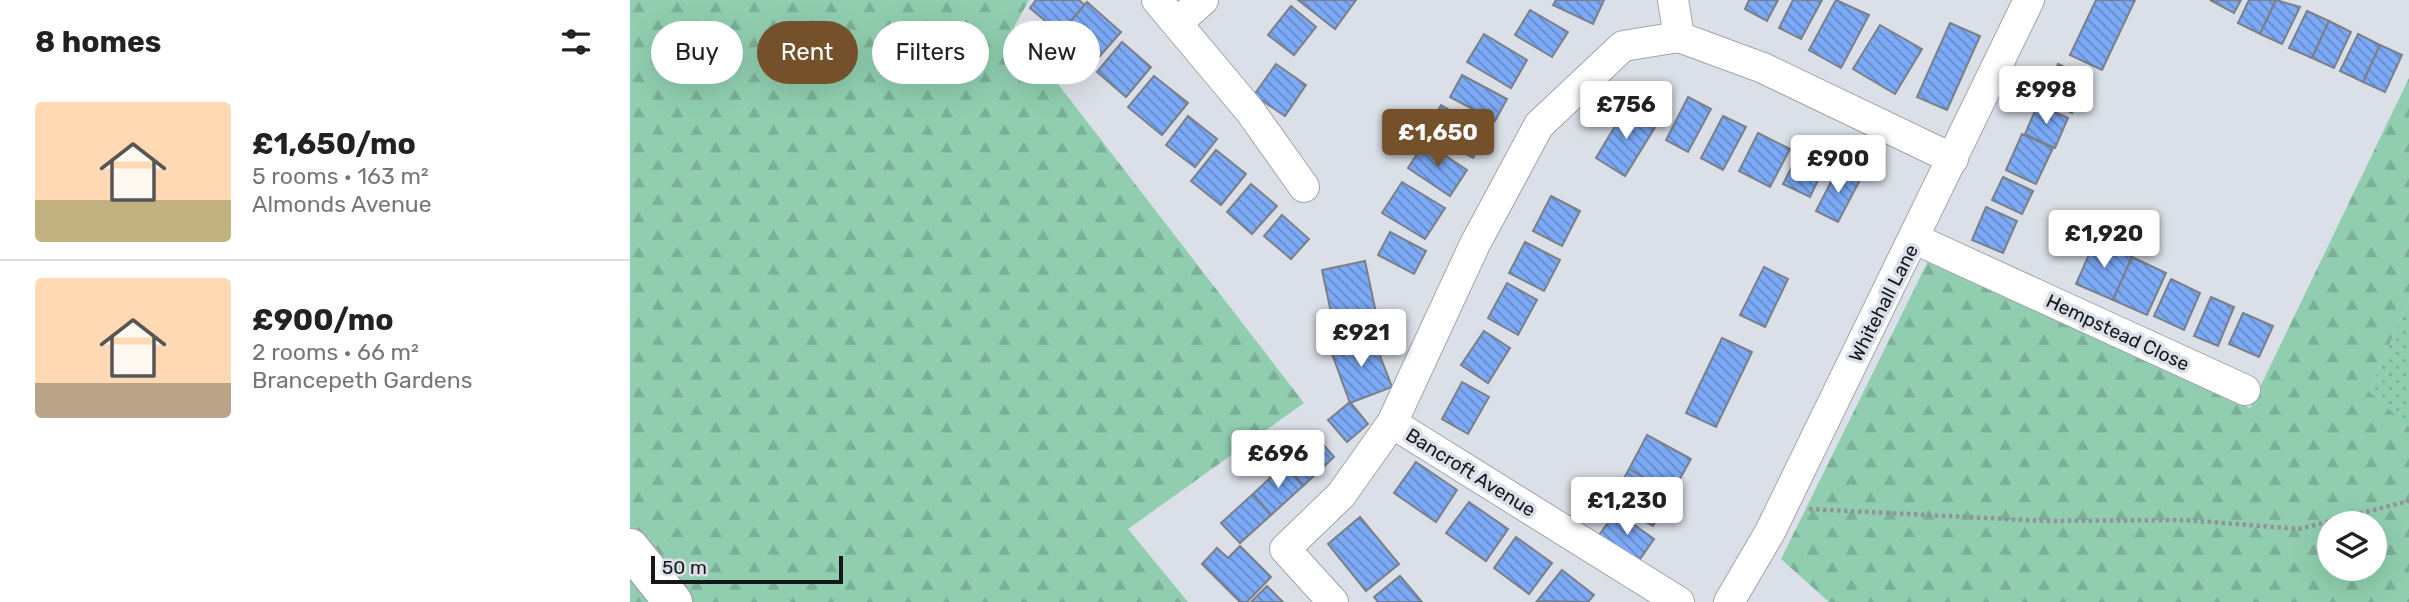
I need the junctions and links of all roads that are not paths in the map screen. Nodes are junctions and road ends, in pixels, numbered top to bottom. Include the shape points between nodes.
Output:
1 (1157, 0) edge
2 (1203, 0) edge
3 (1674, 0) edge
4 (2029, 0) edge
5 (1177, 23) junction
6 (1679, 37) junction
7 (1953, 159) junction
8 (1304, 187) dead end
9 (1915, 239) junction
10 (2245, 390) dead end
11 (1392, 423) junction
12 (630, 548) edge
13 (673, 602) edge
14 (1332, 602) edge
15 (1679, 602) edge
16 (1730, 602) edge

1 - 5 street
2 - 5 street
3 - 6 street
4 - 7 street, Whitehall Lane
5 - 8 street via 1250,111
6 - 7 street via 1763,68
6 - 11 street via 1623,46 1539,125 1475,244
7 - 9 street, Whitehall Lane
9 - 10 street, Hempstead Close
9 - 16 street, Whitehall Lane
11 - 14 street, Bancroft Avenue via 1341,495 1285,549
11 - 15 street, Bancroft Avenue
12 - 13 main road

